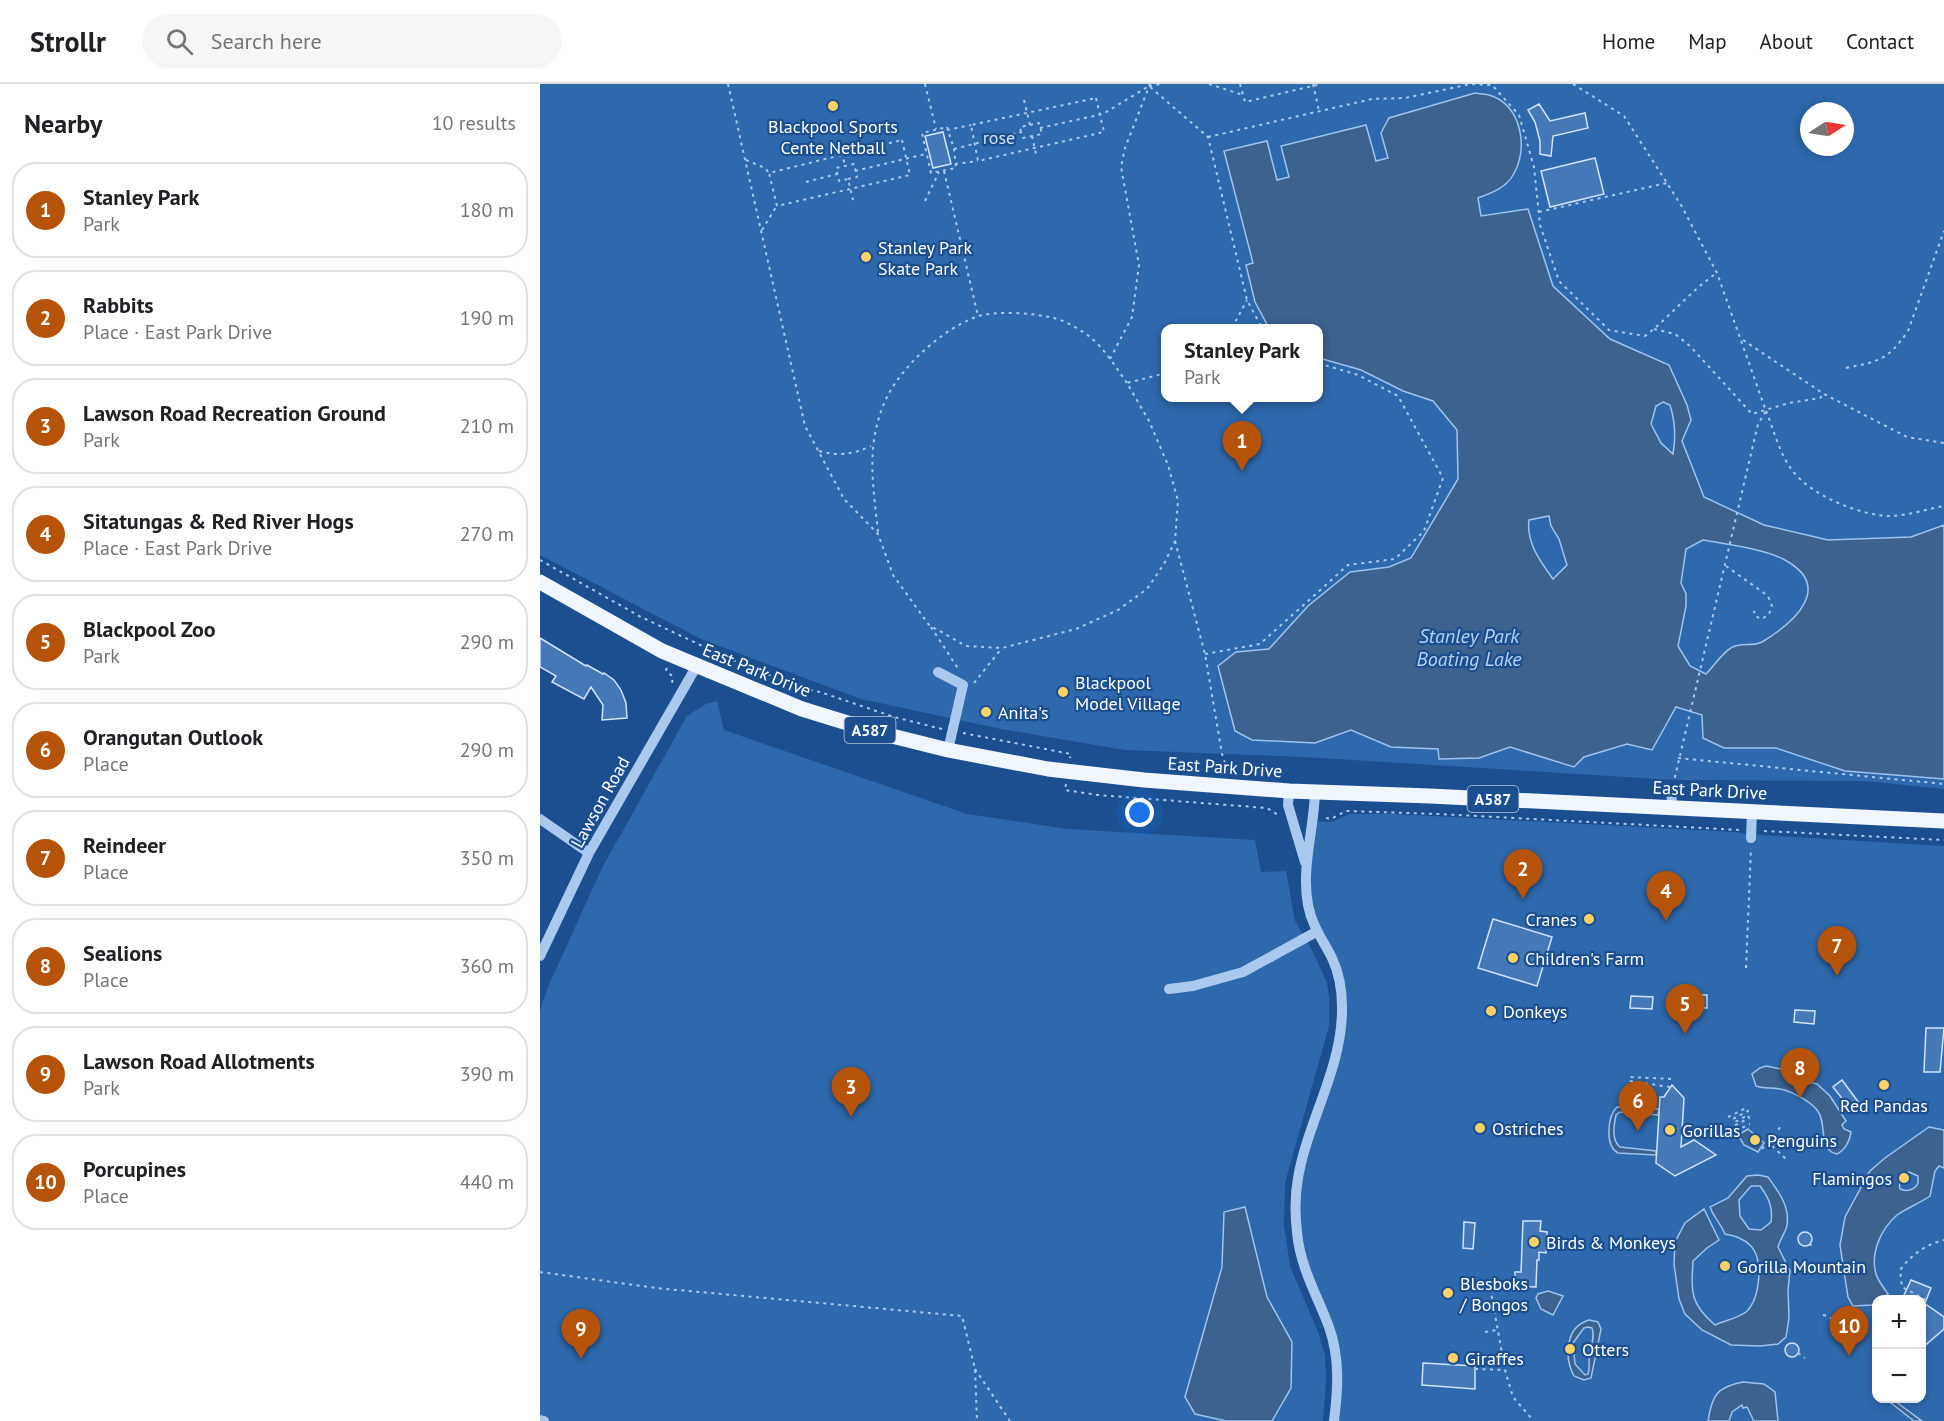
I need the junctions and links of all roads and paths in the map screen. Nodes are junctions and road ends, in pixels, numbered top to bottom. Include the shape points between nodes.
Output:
1 (729, 84) edge
2 (925, 84) edge
3 (1161, 84) edge
4 (1209, 84) edge
5 (1240, 84) edge
6 (1321, 84) edge
7 (1573, 84) edge
8 (1150, 85) edge
9 (1313, 85) edge
10 (1492, 85) edge
11 (1243, 95) junction
12 (1024, 100) dead end
13 (1319, 112) junction
14 (1027, 113) junction
15 (1100, 114) junction
16 (971, 125) junction
17 (1030, 125) junction
18 (1040, 128) junction
19 (936, 129) junction
20 (947, 130) junction
21 (1021, 132) junction
22 (1032, 136) junction
23 (1208, 137) junction
24 (975, 143) junction
25 (840, 145) dead end
26 (1035, 148) junction
27 (954, 149) junction
28 (842, 154) junction
29 (926, 154) junction
30 (1036, 154) dead end
31 (906, 159) junction
32 (746, 160) junction
33 (978, 161) junction
34 (955, 164) junction
35 (845, 166) junction
36 (855, 171) junction
37 (944, 171) junction
38 (939, 172) junction
39 (770, 173) junction
40 (837, 174) junction
41 (848, 179) junction
42 (806, 182) dead end
43 (1667, 183) junction
44 (851, 190) junction
45 (853, 200) dead end
46 (925, 201) dead end
47 (777, 206) junction
48 (1539, 212) junction
49 (762, 230) junction
50 (1944, 231) edge
51 (1717, 273) junction
52 (1247, 300) junction
53 (978, 316) junction
54 (1234, 324) edge
55 (1260, 324) edge
56 (1654, 329) junction
57 (1741, 339) junction
58 (1110, 358) junction
59 (1323, 364) edge
60 (1846, 368) dead end
61 (1161, 374) edge
62 (1126, 383) junction
63 (1824, 394) junction
64 (1766, 411) junction
65 (1944, 442) edge
66 (872, 446) junction
67 (819, 451) junction
68 (1944, 506) edge
69 (878, 534) junction
70 (1175, 541) junction
71 (540, 560) edge
72 (1725, 566) junction
73 (540, 582) edge
74 (1754, 611) dead end
75 (929, 625) junction
76 (682, 636) junction
77 (679, 641) dead end
78 (1002, 648) junction
79 (1205, 654) junction
80 (696, 667) junction
81 (666, 670) dead end
82 (959, 670) dead end
83 (938, 672) dead end
84 (671, 685) dead end
85 (971, 687) dead end
86 (945, 729) dead end
87 (960, 733) dead end
88 (948, 750) junction
89 (1071, 754) dead end
90 (1678, 758) junction
91 (1227, 766) dead end
92 (1944, 784) edge
93 (1065, 790) dead end
94 (1289, 791) junction
95 (1316, 792) junction
96 (1671, 801) junction
97 (1752, 812) junction
98 (1286, 817) dead end
99 (1322, 818) dead end
100 (540, 819) edge
101 (1944, 821) edge
102 (1752, 833) junction
103 (1944, 840) edge
104 (589, 853) junction
105 (1306, 866) junction
106 (1316, 932) junction
107 (540, 956) edge
108 (1746, 968) dead end
109 (1169, 989) dead end
110 (1672, 1079) dead end
111 (1670, 1087) dead end
112 (1750, 1124) dead end
113 (1734, 1126) junction
114 (1781, 1126) dead end
115 (1774, 1136) dead end
116 (1798, 1137) dead end
117 (1795, 1148) dead end
118 (1762, 1149) dead end
119 (1788, 1161) dead end
120 (1944, 1240) edge
121 (1809, 1244) dead end
122 (1815, 1247) dead end
123 (540, 1272) edge
124 (1489, 1281) dead end
125 (1917, 1295) edge
126 (1823, 1314) dead end
127 (1497, 1330) junction
128 (1485, 1332) dead end
129 (1872, 1332) edge
130 (1798, 1353) dead end
131 (1805, 1358) dead end
132 (1475, 1368) dead end
133 (975, 1369) junction
134 (1505, 1370) junction
135 (1532, 1419) dead end
136 (977, 1421) edge
137 (1010, 1421) edge
138 (1334, 1421) edge

1 - 32 path
2 - 19 path
3 - 8 path
4 - 11 path
5 - 11 path
6 - 9 path
7 - 43 path via 1624,116
8 - 15 path
8 - 23 path
8 - 58 path via 1121,167 1139,265 1132,317
9 - 11 path via 1245,102
9 - 13 path
10 - 13 path via 1471,84 1405,98 1372,99
10 - 48 path via 1519,115 1534,167
12 - 14 path
13 - 23 path
14 - 15 path via 1096,98
14 - 16 path
14 - 17 path
15 - 18 path
15 - 26 path via 1104,132
16 - 20 path
16 - 24 path
17 - 18 path via 1039,123
17 - 21 path via 1020,127
18 - 22 path via 1042,134
19 - 20 path
19 - 29 path via 922,133
20 - 27 path
21 - 22 path via 1023,138
21 - 24 path
22 - 26 path
23 - 52 path
24 - 27 path
24 - 33 path
25 - 28 path
26 - 30 path
26 - 33 path
27 - 34 path
28 - 31 path via 902,140
28 - 35 path
28 - 39 path
29 - 31 path
29 - 38 path via 931,174
31 - 36 path
31 - 44 path via 910,176
32 - 39 path
32 - 49 path
33 - 34 path
34 - 37 path via 956,168
35 - 36 path via 854,164
35 - 40 path via 836,168
36 - 41 path via 857,177
37 - 38 path
37 - 53 path
38 - 46 path
39 - 47 path
40 - 41 path via 839,181
40 - 42 path
41 - 44 path
43 - 48 path
43 - 51 path
44 - 45 path
44 - 47 path
47 - 49 path
48 - 56 path via 1559,281 1609,330 1646,336
49 - 67 path via 805,426
50 - 60 path via 1908,331 1891,353 1875,362
51 - 56 path
51 - 57 path
52 - 54 path
52 - 55 path
53 - 58 path via 1016,313 1055,318 1087,335
53 - 66 path via 942,334 909,365 887,397
56 - 64 path via 1675,334 1690,346 1752,414
57 - 63 path
57 - 64 path
58 - 62 path
59 - 79 path via 1358,375 1398,396 1443,478 1424,531 1395,559 1348,565 1260,644
61 - 62 path
62 - 70 path via 1149,421 1168,465 1178,501
63 - 64 path via 1820,399
63 - 65 path via 1907,437
64 - 68 path via 1791,470 1814,489 1866,514 1892,516
64 - 72 path via 1758,424
66 - 67 path via 845,455
66 - 69 path
67 - 69 path via 844,499
69 - 75 path via 893,575
70 - 78 path via 1147,589 1118,610 1076,629
70 - 79 path
71 - 76 path, East Park Drive
72 - 74 path via 1767,596 1772,606 1769,614 1762,620
72 - 90 path
73 - 80 main road, East Park Drive / A587
75 - 78 path via 966,646
75 - 82 path
76 - 77 path
76 - 86 path, East Park Drive via 802,688
78 - 85 path
79 - 91 path
80 - 88 main road, East Park Drive / A587 via 802,709
80 - 104 street, Lawson Road
81 - 84 path via 673,677
83 - 88 street via 963,685
87 - 89 path
88 - 94 main road, East Park Drive / A587 via 1068,772
90 - 92 path
90 - 96 path
93 - 98 path, East Park Drive via 1267,808
94 - 95 main road, East Park Drive / A587
94 - 105 street via 1288,804
95 - 96 main road, East Park Drive / A587
95 - 105 street
96 - 97 main road, East Park Drive / A587
97 - 101 main road, East Park Drive / A587
97 - 102 street
99 - 102 path via 1357,811
100 - 104 street
102 - 103 path
102 - 108 path
104 - 107 street, Lawson Road
105 - 106 street via 1308,904
106 - 109 street via 1243,972
106 - 138 street via 1333,960 1342,1008 1333,1068 1298,1178 1297,1233 1302,1260 1335,1350 1338,1373
110 - 111 path via 1630,1077 1630,1081
112 - 113 path via 1737,1130
113 - 113 path via 1729,1117 1746,1108 1748,1111 1733,1119 1735,1122 1748,1115 1749,1118
114 - 115 path
116 - 117 path
118 - 119 path via 1768,1142
120 - 125 path via 1910,1256 1900,1270 1902,1287
121 - 122 path
123 - 133 path via 656,1288 962,1317
124 - 127 path
126 - 129 path via 1862,1332
127 - 128 path
127 - 134 path
130 - 131 path
132 - 134 path
133 - 136 path
133 - 137 path
134 - 135 path via 1513,1397

